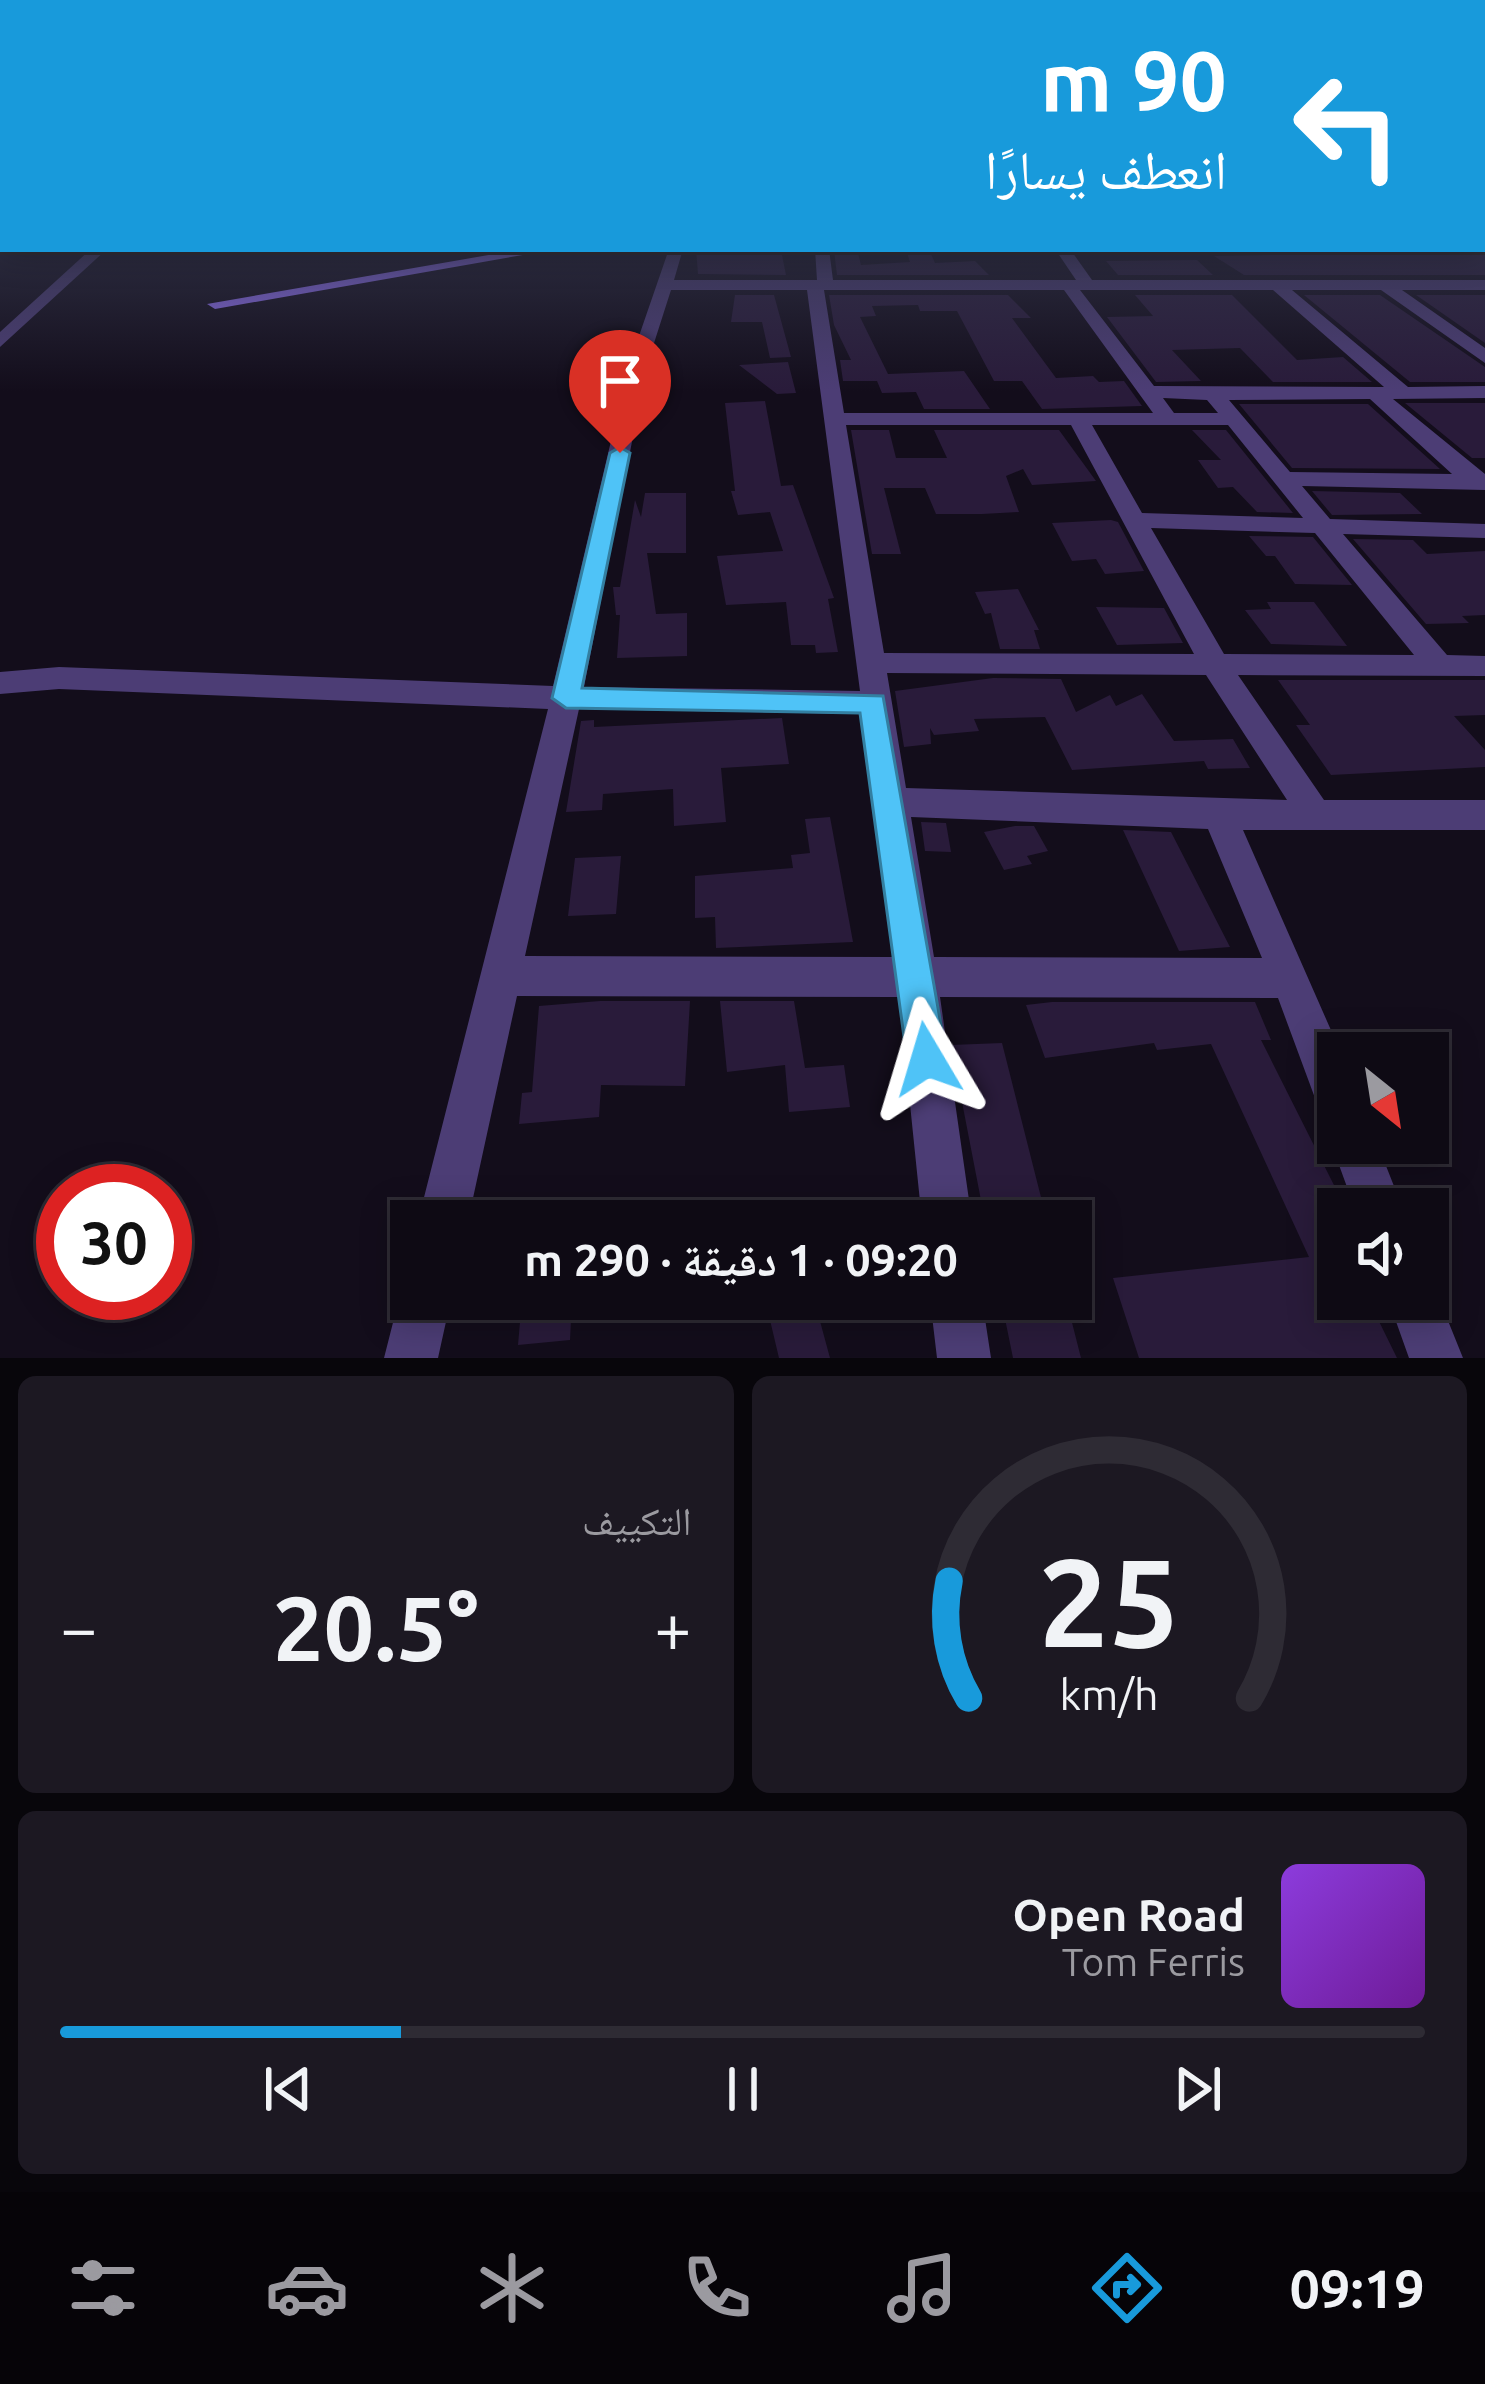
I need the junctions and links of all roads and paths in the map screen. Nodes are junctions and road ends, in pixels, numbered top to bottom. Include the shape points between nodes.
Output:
1 (83, 264) edge
2 (436, 264) edge
3 (456, 264) edge
4 (670, 264) edge
5 (821, 264) edge
6 (1069, 264) edge
7 (662, 285) junction
8 (1485, 285) edge
9 (820, 286) junction
10 (1078, 286) junction
11 (1278, 286) junction
12 (1386, 286) junction
13 (0, 342) edge
14 (1485, 357) edge
15 (1145, 392) junction
16 (1402, 392) junction
17 (1485, 392) edge
18 (1375, 393) junction
19 (1213, 394) junction
20 (1167, 418) junction
21 (833, 419) junction
22 (1078, 419) junction
23 (1234, 419) junction
24 (1286, 479) junction
25 (1481, 484) edge
26 (1139, 520) junction
27 (1326, 526) junction
28 (1485, 531) edge
29 (867, 663) junction
30 (1216, 665) junction
31 (1439, 666) junction
32 (1485, 666) edge
33 (0, 683) edge
34 (566, 698) junction
35 (873, 703) junction
36 (890, 802) junction
37 (1220, 815) junction
38 (1315, 815) junction
39 (1485, 815) edge
40 (500, 976) junction
41 (1291, 977) junction
42 (917, 978) junction
43 (1317, 1046) edge
44 (448, 1200) edge
45 (944, 1200) edge
46 (420, 1320) edge
47 (959, 1320) edge
48 (1422, 1320) edge
49 (411, 1358) edge
50 (964, 1358) edge
51 (1436, 1358) edge

1 - 13 street
2 - 3 street via 215,304
4 - 7 street
5 - 9 street
6 - 10 street
7 - 9 street
7 - 34 street
8 - 12 street
9 - 10 street
9 - 21 street
10 - 11 street
10 - 15 street
11 - 12 street
11 - 16 street
12 - 14 street
15 - 19 street
15 - 20 street
16 - 17 street
16 - 18 street
18 - 19 street
18 - 25 street
19 - 23 street
20 - 22 street
20 - 23 street
21 - 22 street
21 - 29 street
22 - 26 street
23 - 24 street
24 - 25 street
24 - 27 street
26 - 27 street
26 - 30 street
27 - 28 street
27 - 31 street
29 - 30 street
29 - 35 street
30 - 31 street
30 - 38 street
31 - 32 street
33 - 34 street via 59,678
34 - 35 street
34 - 40 street
35 - 36 street
36 - 37 street
36 - 42 street
37 - 38 street
37 - 41 street
38 - 39 street
40 - 42 street
40 - 44 street
41 - 42 street
41 - 43 street
42 - 45 street
46 - 49 street
47 - 50 street
48 - 51 street

